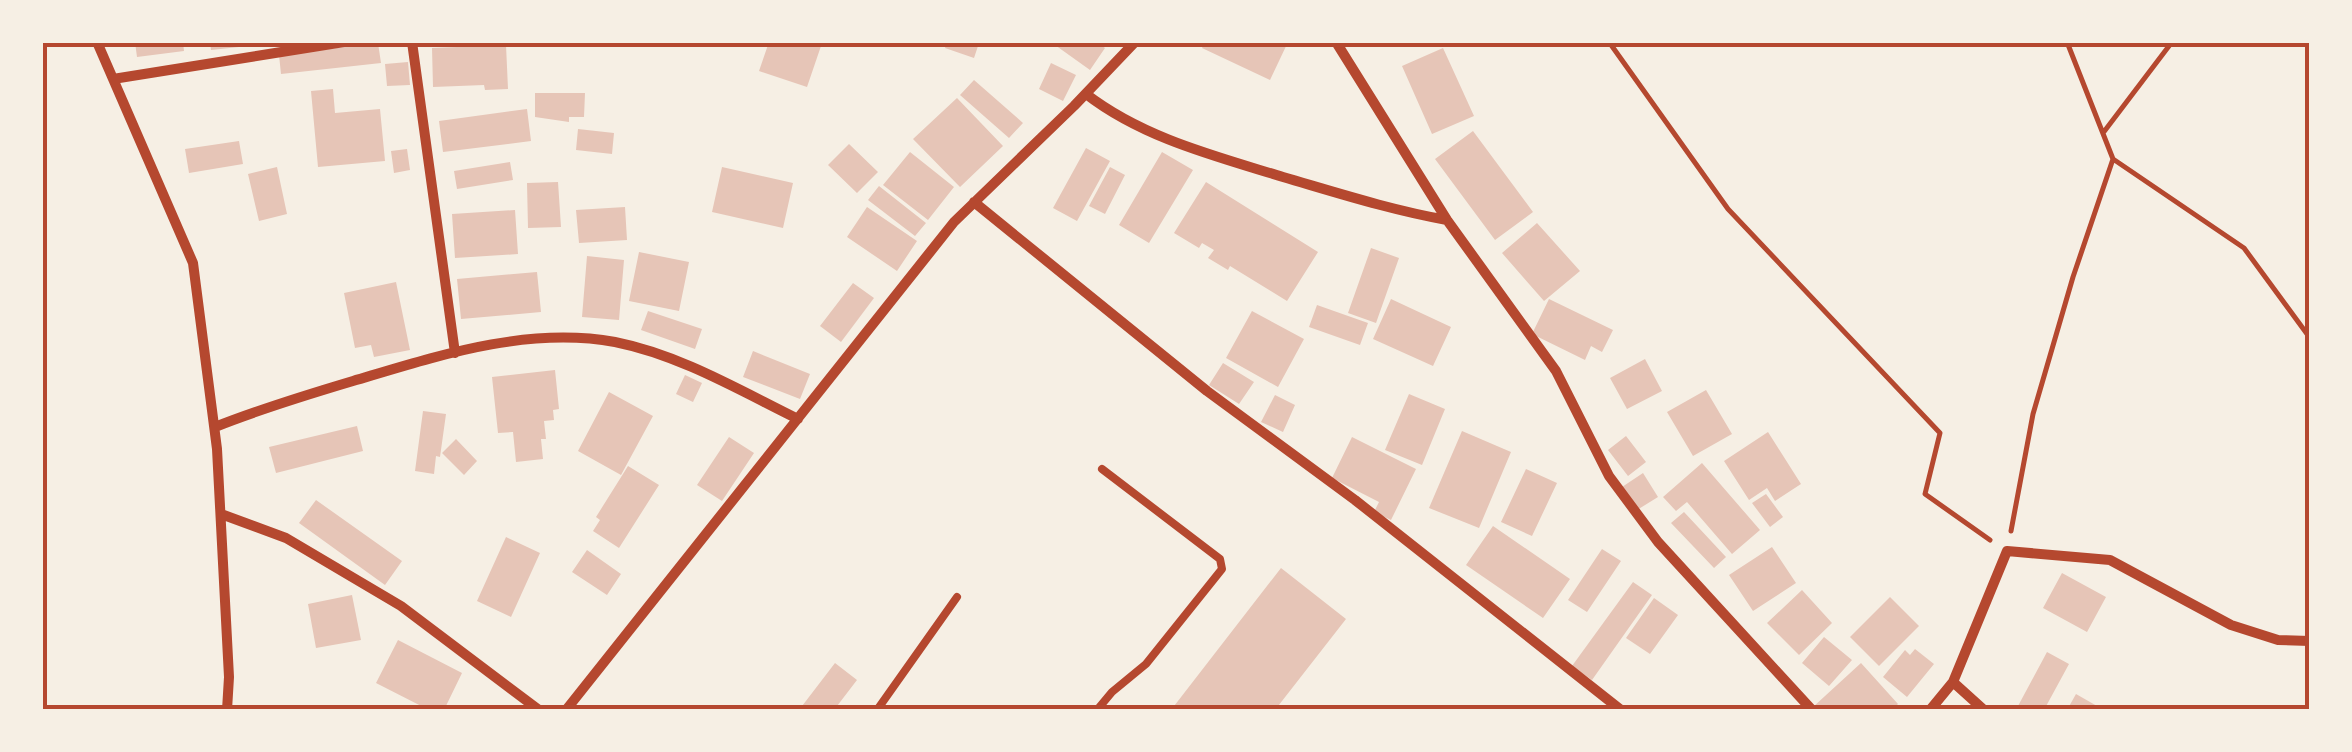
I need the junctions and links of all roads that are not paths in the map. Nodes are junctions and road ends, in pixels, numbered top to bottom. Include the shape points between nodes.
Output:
1 (97, 42) edge
2 (344, 42) edge
3 (412, 42) edge
4 (1134, 42) edge
5 (1336, 42) edge
6 (113, 79) junction
7 (1086, 94) junction
8 (974, 202) junction
9 (1447, 220) junction
10 (454, 353) junction
11 (798, 419) junction
12 (215, 427) junction
13 (1102, 469) dead end
14 (221, 514) junction
15 (957, 597) dead end
16 (2310, 641) edge
17 (1952, 682) junction
18 (226, 710) edge
19 (538, 710) edge
20 (566, 710) edge
21 (877, 710) edge
22 (1098, 710) edge
23 (1621, 710) edge
24 (1812, 710) edge
25 (1930, 710) edge
26 (1984, 710) edge

1 - 6 street
2 - 6 street
3 - 10 street
4 - 7 street
5 - 9 street
6 - 12 street via 194,263
7 - 8 street
7 - 9 street via 1111,114 1206,153 1395,211
8 - 11 street
8 - 23 street
9 - 24 street via 1556,371 1610,476 1658,542
10 - 11 street via 520,338 620,343 687,364
10 - 12 street
11 - 20 street
12 - 14 street
13 - 22 lane via 1220,559 1222,568 1146,664
14 - 18 street
14 - 19 street via 286,538 401,606
15 - 21 lane
16 - 17 street via 2278,640 2231,625 2110,560 2007,552
17 - 25 street
17 - 26 street

